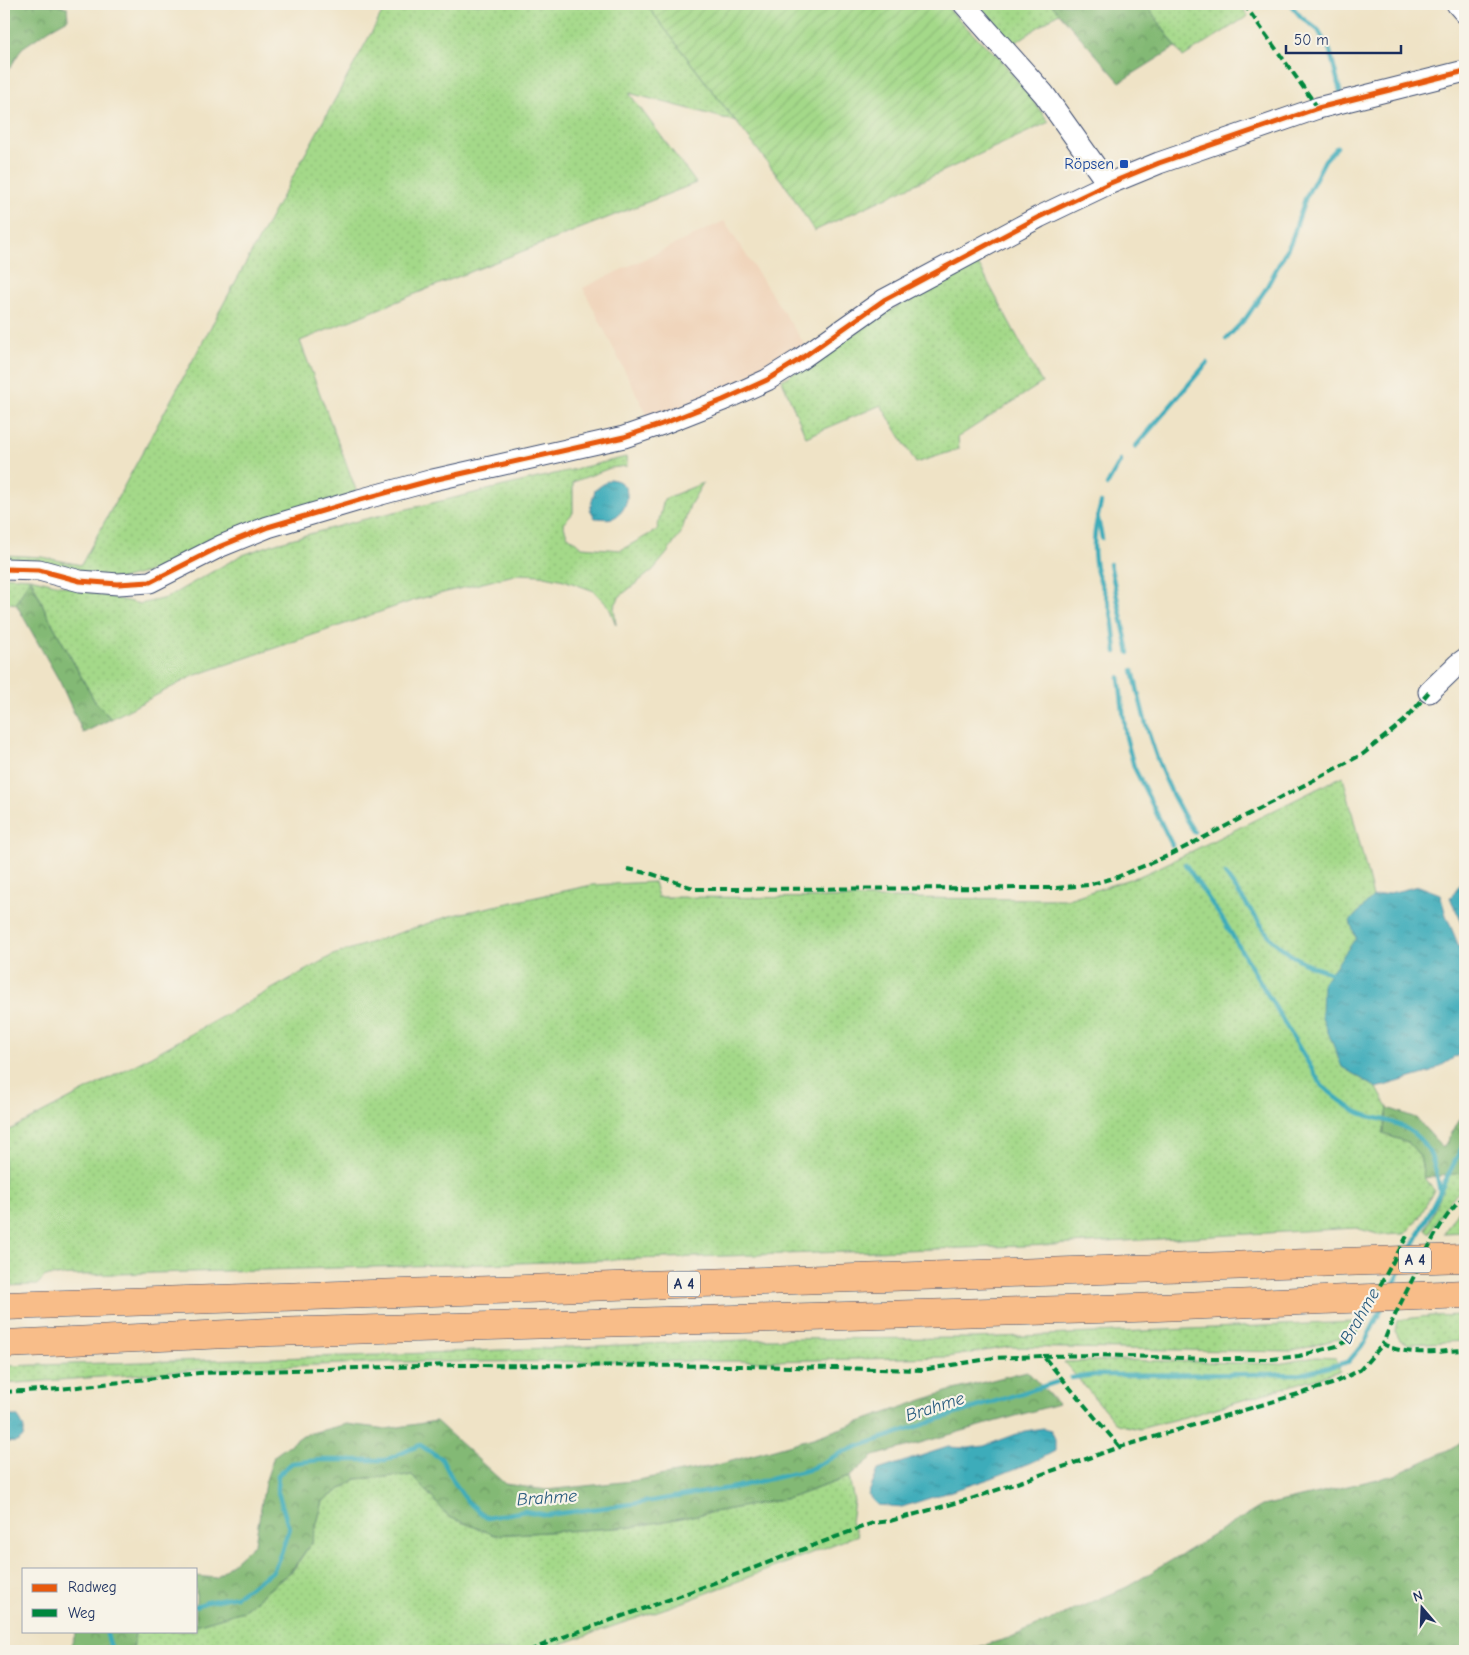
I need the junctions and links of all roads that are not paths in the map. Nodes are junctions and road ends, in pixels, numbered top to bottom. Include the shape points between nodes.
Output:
1 (964, 4) edge
2 (1457, 4) edge
3 (1465, 12) edge
4 (1465, 71) edge
5 (1108, 184) junction
6 (4, 569) edge
7 (1465, 659) edge
8 (1429, 692) dead end
9 (1465, 1258) edge
10 (1454, 1295) edge
11 (4, 1306) edge
12 (4, 1344) edge

1 - 5 street via 1044,94
2 - 3 street
4 - 5 street via 1318,108
5 - 6 street via 884,300 766,380 662,424 624,437 433,480 268,527 221,546 150,582 118,584 80,580 39,570
7 - 8 street
9 - 11 highway, A 4
10 - 12 highway, A 4 via 1134,1308 272,1332

